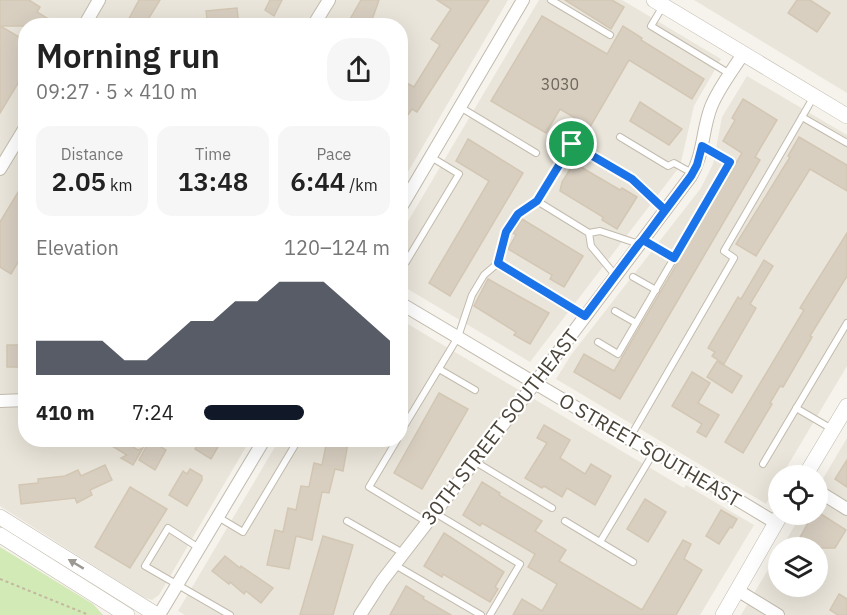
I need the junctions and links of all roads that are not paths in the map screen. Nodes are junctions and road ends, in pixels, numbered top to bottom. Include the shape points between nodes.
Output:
1 (329, 0) edge
2 (523, 0) edge
3 (551, 0) edge
4 (96, 1) edge
5 (659, 3) edge
6 (88, 18) edge
7 (318, 18) edge
8 (610, 35) dead end
9 (743, 54) junction
10 (730, 74) junction
11 (814, 96) junction
12 (460, 107) junction
13 (847, 116) edge
14 (802, 117) junction
15 (620, 137) dead end
16 (18, 139) edge
17 (847, 144) edge
18 (702, 146) junction
19 (536, 153) dead end
20 (431, 157) junction
21 (1, 167) edge
22 (692, 173) junction
23 (408, 196) edge
24 (537, 201) junction
25 (665, 210) junction
26 (589, 233) junction
27 (641, 242) junction
28 (674, 258) junction
29 (408, 259) edge
30 (498, 263) junction
31 (616, 276) junction
32 (633, 277) dead end
33 (656, 290) junction
34 (408, 308) edge
35 (615, 310) dead end
36 (585, 316) junction
37 (636, 323) junction
38 (847, 323) edge
39 (458, 337) junction
40 (598, 342) dead end
41 (439, 369) junction
42 (535, 383) junction
43 (475, 390) dead end
44 (18, 400) edge
45 (0, 401) edge
46 (847, 406) edge
47 (796, 408) junction
48 (408, 421) edge
49 (832, 430) junction
50 (629, 439) junction
51 (260, 447) edge
52 (294, 447) edge
53 (393, 447) edge
54 (654, 452) junction
55 (474, 461) junction
56 (763, 464) dead end
57 (811, 465) edge
58 (828, 497) edge
59 (552, 508) dead end
60 (847, 509) edge
61 (768, 513) edge
62 (218, 516) junction
63 (0, 517) edge
64 (431, 517) junction
65 (347, 521) dead end
66 (565, 521) dead end
67 (775, 525) edge
68 (0, 535) edge
69 (600, 542) junction
70 (200, 548) junction
71 (403, 553) junction
72 (633, 562) dead end
73 (394, 564) junction
74 (178, 585) junction
75 (737, 590) junction
76 (127, 615) edge
77 (158, 615) edge
78 (230, 615) edge
79 (360, 615) edge
80 (481, 615) edge
81 (490, 615) edge
82 (723, 615) edge
83 (778, 615) edge

1 - 7 street
2 - 12 street
3 - 8 lane
4 - 6 street
5 - 9 street
5 - 10 lane via 651,26
9 - 10 street, 30TH STREET SOUTHEAST
9 - 11 street
10 - 18 street, 30TH STREET SOUTHEAST via 711,106
11 - 13 street
11 - 14 lane
12 - 19 lane
12 - 20 street
14 - 17 lane
14 - 50 lane via 724,251 734,258
15 - 22 lane via 668,166 674,163
16 - 21 street
18 - 22 street, 30TH STREET SOUTHEAST
18 - 28 lane via 730,162
20 - 23 street
20 - 29 lane via 459,174
22 - 25 street, 30TH STREET SOUTHEAST
24 - 25 lane via 572,144 632,179
24 - 26 lane
24 - 30 lane via 518,214 506,232
25 - 27 street, 30TH STREET SOUTHEAST
26 - 27 lane via 600,231
26 - 31 lane via 591,246
27 - 28 lane
27 - 31 street, 30TH STREET SOUTHEAST
28 - 33 lane
30 - 36 lane
30 - 39 lane via 484,275 472,295
31 - 36 street, 30TH STREET SOUTHEAST
32 - 33 lane
33 - 37 lane
34 - 39 street, O STREET SOUTHEAST
35 - 37 lane
36 - 42 street, 30TH STREET SOUTHEAST
37 - 40 lane via 618,354
38 - 47 lane
39 - 41 lane
39 - 42 street, O STREET SOUTHEAST
41 - 43 lane
41 - 48 lane
42 - 50 street, O STREET SOUTHEAST
42 - 55 street, 30TH STREET SOUTHEAST
44 - 45 street
46 - 49 street
47 - 49 lane
47 - 56 lane
49 - 57 street
50 - 54 street, O STREET SOUTHEAST
51 - 62 street
52 - 62 lane via 243,532
53 - 64 lane via 369,487
54 - 61 street, O STREET SOUTHEAST
54 - 69 lane
55 - 59 lane
55 - 64 street, 30TH STREET SOUTHEAST
58 - 60 street
62 - 70 street
77 -> 63 street
64 - 71 street, 30TH STREET SOUTHEAST
64 - 81 lane via 520,564
65 - 71 lane
66 - 69 lane
67 - 75 street
68 - 76 street
69 - 72 lane
70 - 74 street
70 - 74 lane via 168,528 145,566
71 - 73 street, 30TH STREET SOUTHEAST
73 - 79 street, 30TH STREET SOUTHEAST
73 - 80 lane
74 - 77 street
74 - 78 lane
75 - 82 street
75 - 83 street

